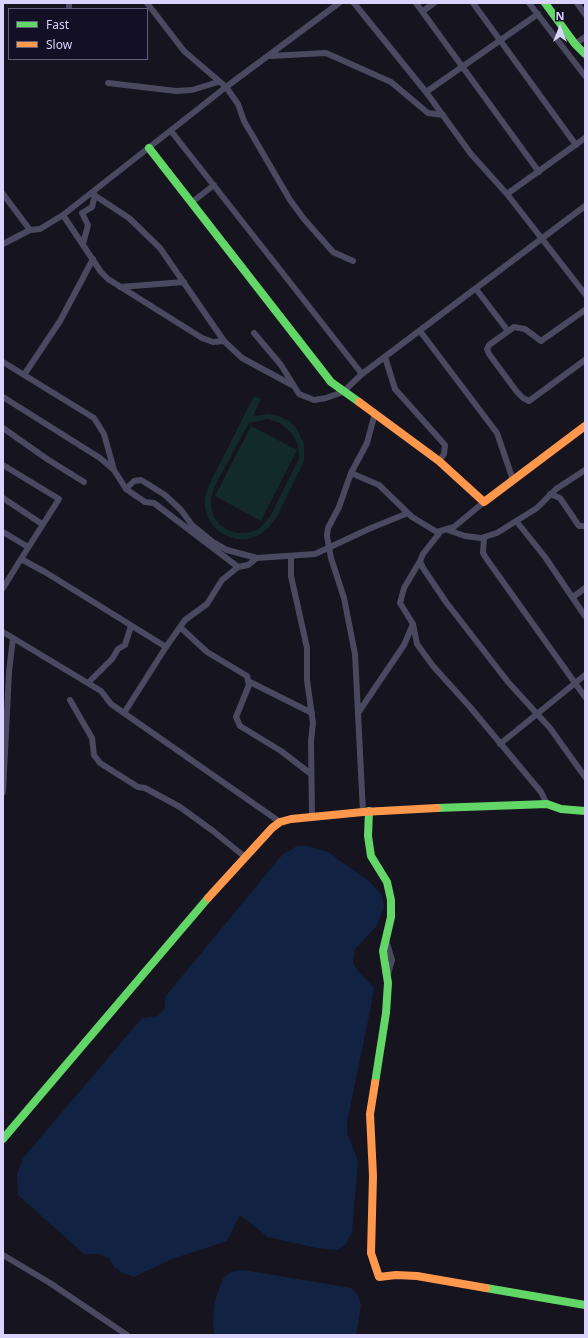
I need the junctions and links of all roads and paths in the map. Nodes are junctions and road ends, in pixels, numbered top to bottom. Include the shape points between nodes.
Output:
1 (147, 3) edge
2 (339, 3) edge
3 (416, 3) edge
4 (434, 3) edge
5 (473, 3) edge
6 (529, 3) edge
7 (544, 3) edge
8 (577, 3) edge
9 (356, 4) edge
10 (423, 11) junction
11 (538, 14) junction
12 (585, 14) edge
13 (585, 37) edge
14 (500, 40) junction
15 (575, 44) junction
16 (585, 54) edge
17 (270, 56) junction
18 (464, 66) junction
19 (585, 76) edge
20 (218, 82) junction
21 (108, 83) dead end
22 (226, 87) junction
23 (426, 92) junction
24 (443, 115) junction
25 (171, 131) junction
26 (585, 138) edge
27 (576, 145) junction
28 (149, 148) junction
29 (539, 172) junction
30 (214, 185) junction
31 (3, 194) edge
32 (93, 194) junction
33 (507, 194) junction
34 (191, 203) junction
35 (585, 206) edge
36 (63, 215) junction
37 (30, 230) junction
38 (543, 238) junction
39 (3, 244) edge
40 (83, 244) junction
41 (93, 259) junction
42 (353, 261) dead end
43 (184, 282) junction
44 (120, 287) junction
45 (476, 289) junction
46 (585, 294) edge
47 (585, 310) edge
48 (420, 331) junction
49 (508, 331) junction
50 (254, 333) dead end
51 (224, 341) junction
52 (385, 357) junction
53 (585, 360) edge
54 (3, 362) edge
55 (362, 374) junction
56 (24, 375) junction
57 (292, 385) junction
58 (343, 392) junction
59 (3, 397) edge
60 (375, 413) junction
61 (585, 426) edge
62 (3, 428) edge
63 (438, 461) junction
64 (3, 465) edge
65 (114, 470) junction
66 (585, 470) edge
67 (351, 473) junction
68 (513, 480) junction
69 (84, 482) dead end
70 (126, 489) junction
71 (550, 494) junction
72 (3, 498) edge
73 (484, 502) junction
74 (408, 513) junction
75 (517, 522) junction
76 (42, 524) junction
77 (584, 527) edge
78 (448, 530) junction
79 (3, 532) edge
80 (442, 532) junction
81 (484, 538) junction
82 (28, 547) junction
83 (329, 549) junction
84 (291, 556) junction
85 (257, 558) junction
86 (21, 559) junction
87 (420, 561) junction
88 (238, 567) junction
89 (3, 588) edge
90 (585, 588) edge
91 (573, 597) junction
92 (585, 616) edge
93 (413, 624) junction
94 (131, 626) junction
95 (180, 627) junction
96 (3, 632) edge
97 (13, 638) junction
98 (166, 647) junction
99 (585, 675) edge
100 (248, 681) junction
101 (575, 682) junction
102 (88, 683) junction
103 (585, 697) edge
104 (70, 700) dead end
105 (124, 713) junction
106 (312, 713) junction
107 (358, 713) junction
108 (538, 715) junction
109 (500, 744) junction
110 (311, 774) junction
111 (585, 778) edge
112 (3, 792) edge
113 (547, 804) junction
114 (366, 811) junction
115 (585, 811) edge
116 (312, 817) junction
117 (280, 822) junction
118 (245, 857) junction
119 (3, 1139) edge
120 (3, 1255) edge
121 (585, 1306) edge
122 (127, 1335) edge

1 - 20 street via 184,51
2 - 17 street
3 - 10 street
4 - 10 street
5 - 14 street
6 - 11 street
7 - 15 street
8 - 12 street
9 - 23 street
10 - 18 street
11 - 14 street
11 - 19 street
13 - 15 street
14 - 18 street
14 - 27 street
15 - 16 street
17 - 22 street
17 - 24 street via 326,53 391,82 428,113
18 - 23 street
18 - 29 street
20 - 21 street via 192,90 176,91
20 - 22 street
22 - 25 street
22 - 42 street via 238,104 244,120 290,200 333,252
23 - 24 street
24 - 33 street via 483,168
25 - 28 street
25 - 30 street
26 - 27 street
27 - 29 street
28 - 32 street
28 - 34 street
29 - 33 street
30 - 34 street
30 - 55 street
31 - 37 street
32 - 36 street
32 - 40 street via 92,207 82,213 88,224
32 - 43 street via 142,230 160,248
33 - 38 street
34 - 58 street via 313,361
35 - 38 street
36 - 37 street via 40,229
36 - 40 street
37 - 39 street
38 - 45 street
38 - 46 street
40 - 41 street
41 - 44 street via 108,279
41 - 56 street via 63,316
43 - 44 street
43 - 51 street
44 - 51 street via 202,338 213,342
45 - 48 street
45 - 49 street
47 - 49 street via 541,341 520,327
48 - 52 street
48 - 68 street via 497,433
49 - 53 street via 490,345 487,352 525,400 532,399
50 - 57 street via 281,365
51 - 57 street via 242,358
52 - 55 street
52 - 63 street via 395,389 445,445 443,457
54 - 56 street
55 - 58 street
56 - 65 street via 97,422
57 - 58 street via 299,394 314,400 322,400
58 - 60 street
59 - 65 street
60 - 63 street
60 - 67 street via 368,443
61 - 68 street
62 - 69 street
63 - 73 street
64 - 76 street via 59,499
65 - 70 street
66 - 71 street
67 - 74 street via 379,485
67 - 83 street via 339,507 328,528
68 - 73 street
70 - 85 street via 134,481 141,480 165,495 192,525 213,542 227,550
70 - 88 street via 146,502 154,504
71 - 75 street via 537,508
71 - 77 street via 560,498 579,526
72 - 76 street
73 - 78 street via 468,517
74 - 80 street via 431,530
74 - 83 street
75 - 81 street
75 - 91 street
76 - 82 street
78 - 80 street
78 - 81 street
79 - 82 street
80 - 87 street
81 - 101 street via 486,558
82 - 86 street
83 - 84 street via 315,554
83 - 107 street via 351,629
84 - 85 street
84 - 106 street via 291,576 307,648 307,680
85 - 88 street via 248,565
86 - 89 street
86 - 94 street
87 - 93 street via 404,588 400,603
87 - 108 street via 429,578 488,656
88 - 95 street via 222,580 207,604
90 - 91 street
91 - 92 street
93 - 107 street via 404,645
93 - 109 street via 417,644
94 - 98 street
94 - 102 street via 125,645 118,649 112,659
95 - 98 street
95 - 100 street via 207,652 246,676
96 - 97 street
97 - 102 street
97 - 112 street
98 - 105 street
99 - 101 street
100 - 106 street
100 - 110 street via 250,685 236,717 240,726
101 - 103 street
101 - 108 street
102 - 105 street via 101,691 111,704
104 - 118 street via 92,738 94,755 100,763 138,787 145,788 184,810
105 - 117 street
106 - 110 street
107 - 114 street
108 - 109 street
108 - 111 street
109 - 113 street
110 - 116 street
113 - 114 street
113 - 115 street via 561,809
114 - 116 street
114 - 121 street via 371,856 384,874 391,893 391,917 383,956 387,978 386,1013 370,1114 373,1176 371,1253 379,1278 396,1275 417,1276
116 - 117 street
117 - 118 street
118 - 119 street via 158,955
120 - 122 street

